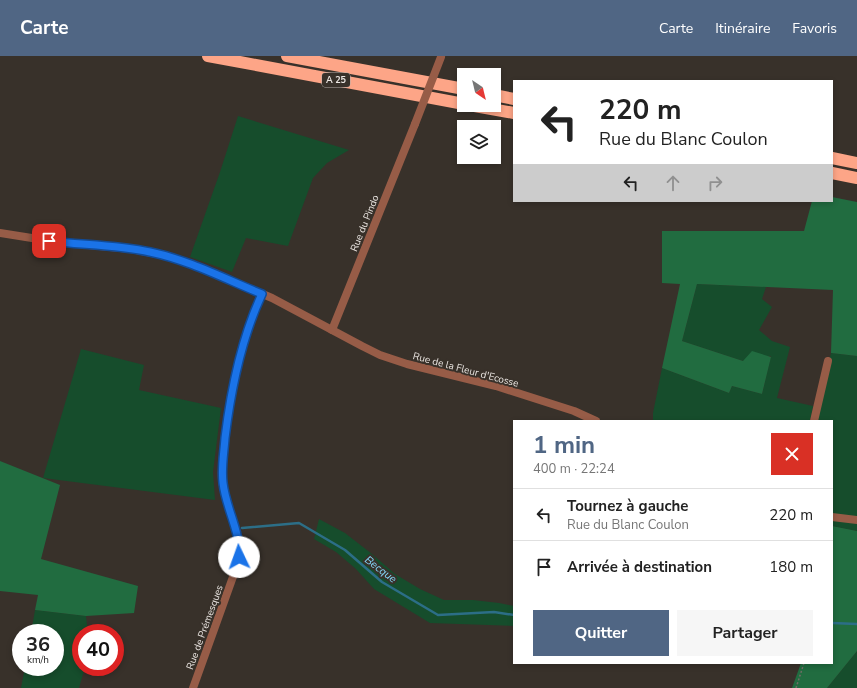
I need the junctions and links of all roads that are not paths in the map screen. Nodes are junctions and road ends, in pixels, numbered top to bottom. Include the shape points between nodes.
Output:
1 (208, 56) edge
2 (287, 56) edge
3 (442, 57) edge
4 (457, 88) edge
5 (501, 96) edge
6 (513, 99) edge
7 (457, 103) edge
8 (501, 111) edge
9 (513, 113) edge
10 (833, 158) edge
11 (857, 163) edge
12 (833, 173) edge
13 (857, 178) edge
14 (0, 233) edge
15 (262, 294) junction
16 (332, 330) junction
17 (828, 361) dead end
18 (594, 420) edge
19 (814, 420) edge
20 (833, 517) edge
21 (857, 520) edge
22 (193, 688) edge

1 - 7 highway, A 25
2 - 4 highway, A 25
3 - 16 street, Rue du Pindo, bridge
5 - 6 highway
8 - 9 highway
10 - 11 highway
12 - 13 highway
14 - 15 street, Rue de la Fleur d'Ecosse via 150,252 201,268
15 - 16 street, Rue de la Fleur d'Ecosse
15 - 22 street, Rue de Prémesques via 254,311 235,375 222,463 224,492 238,538 239,557
16 - 18 street, Rue de la Fleur d'Ecosse via 389,359 491,385 574,411
17 - 19 street
20 - 21 street

